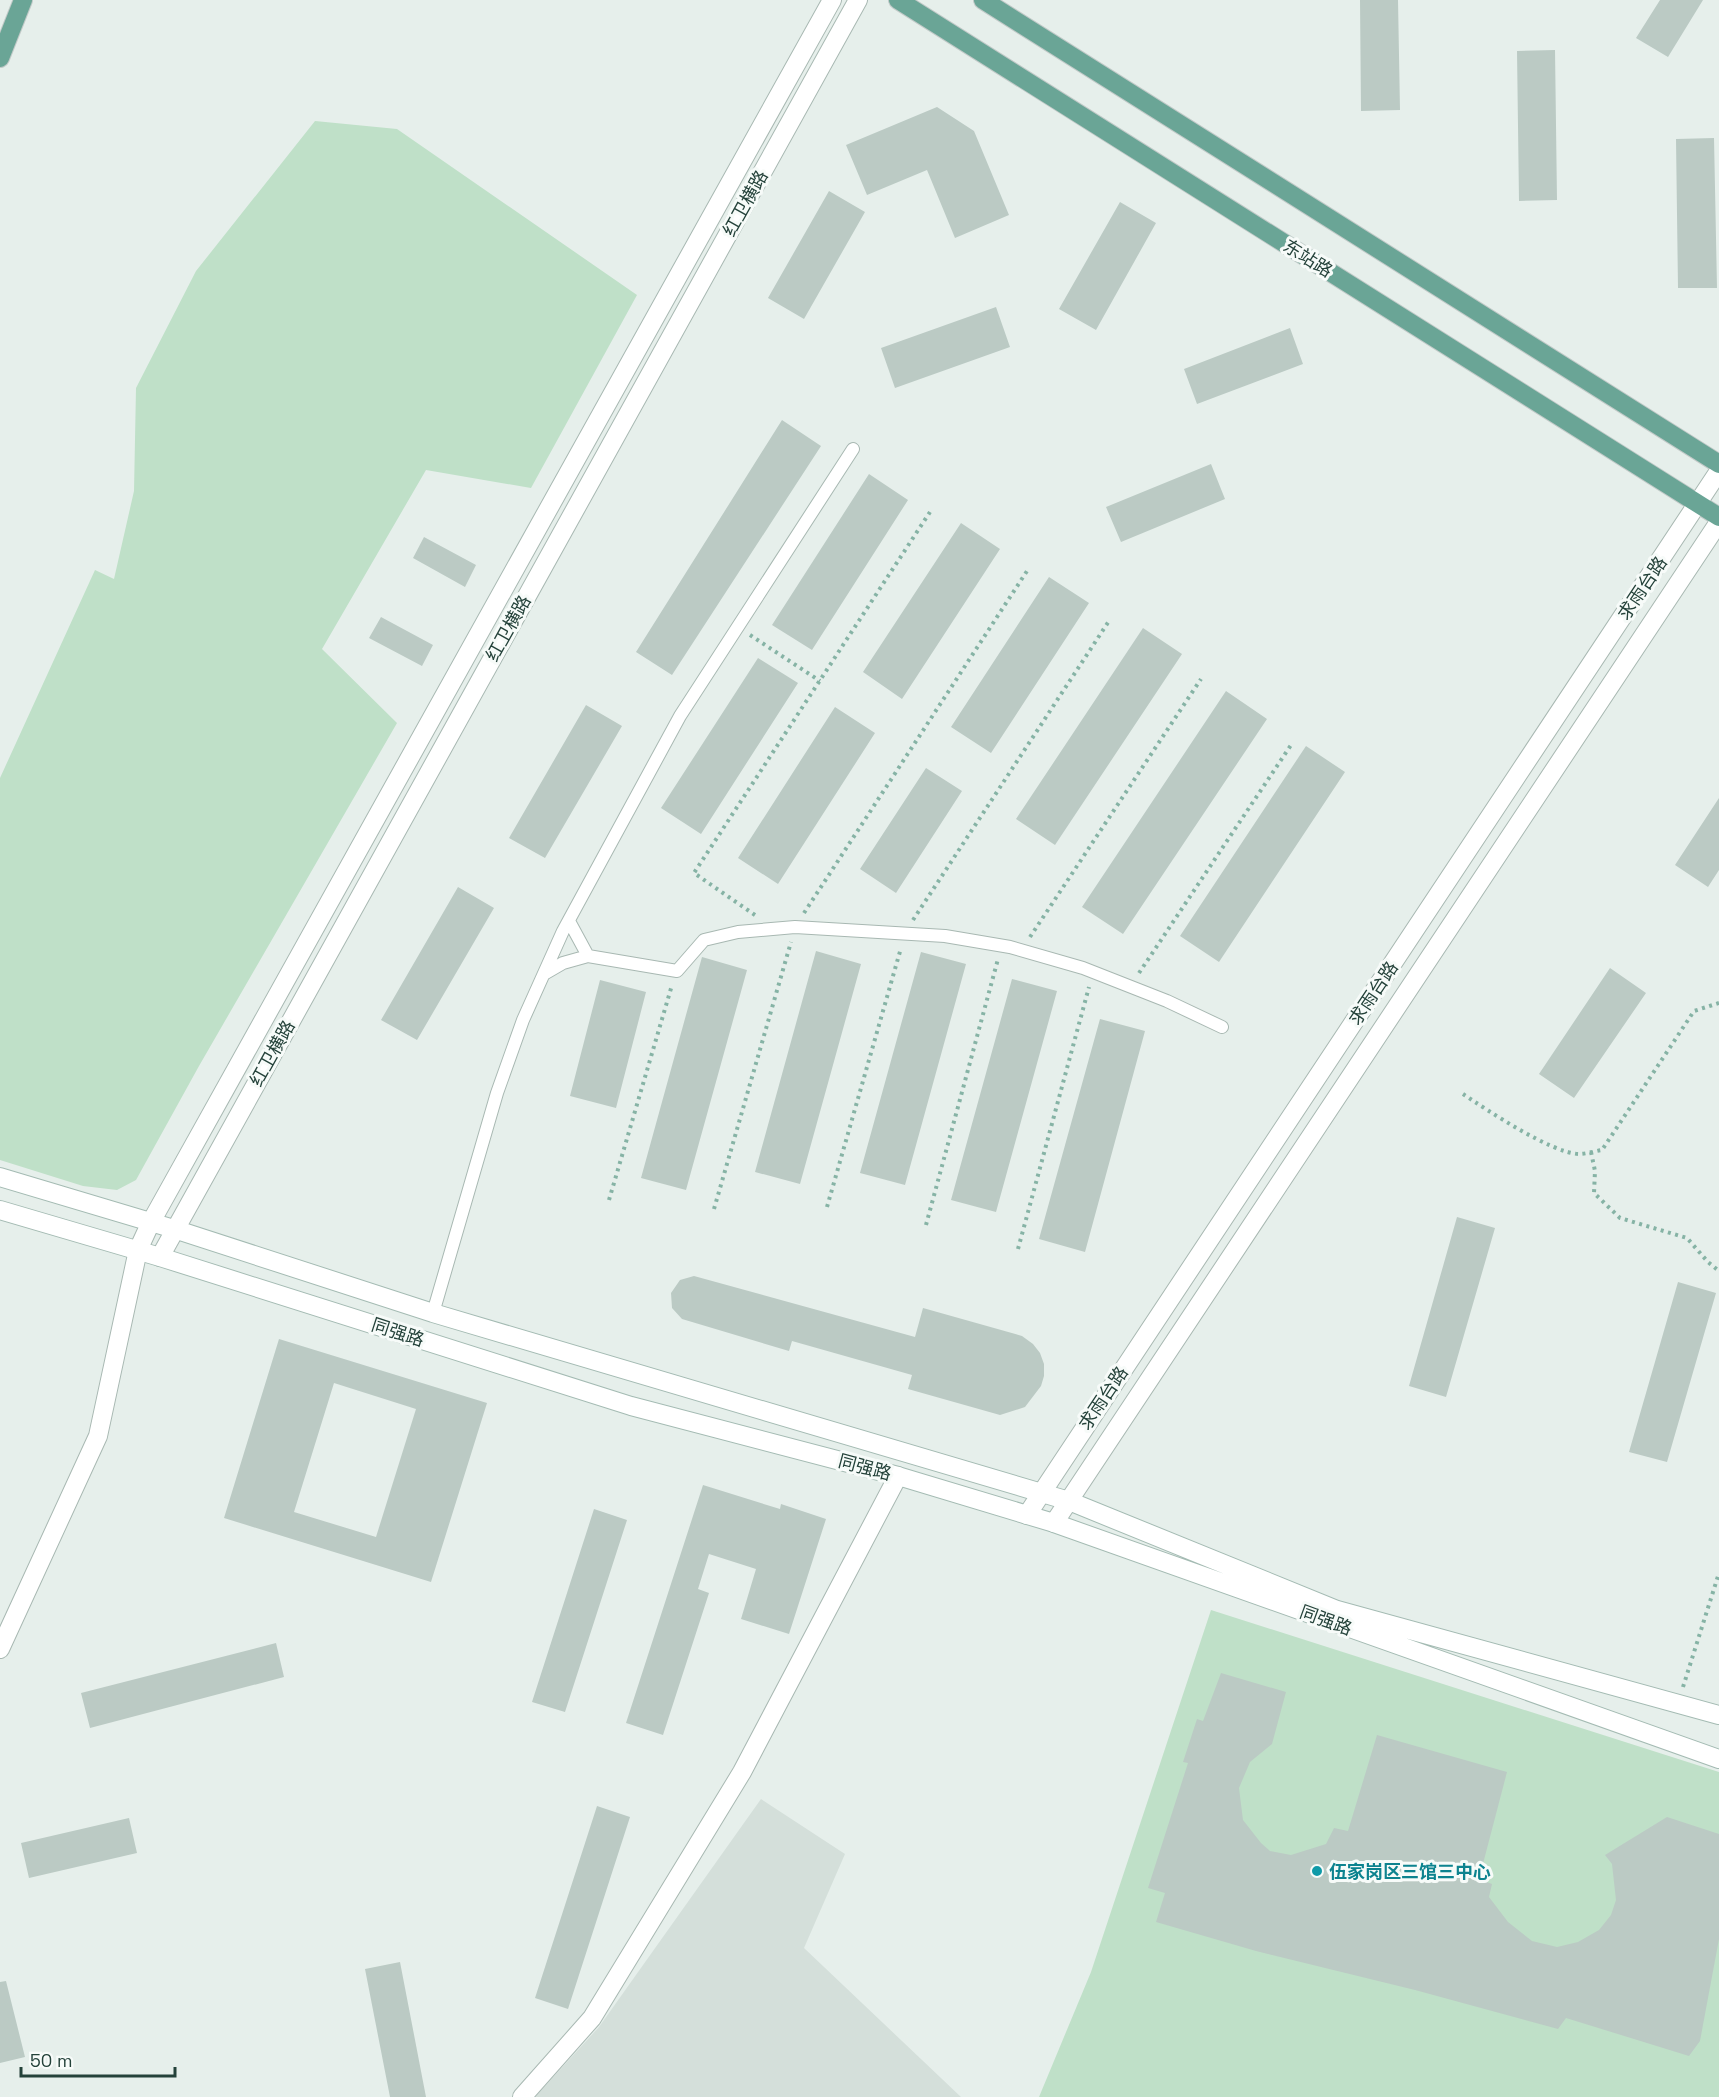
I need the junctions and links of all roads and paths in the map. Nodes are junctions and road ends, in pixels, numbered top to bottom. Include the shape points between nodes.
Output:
1 (23, 0) edge
2 (832, 0) edge
3 (858, 0) edge
4 (898, 0) edge
5 (983, 0) edge
6 (0, 58) edge
7 (853, 449) dead end
8 (1719, 464) edge
9 (1719, 471) edge
10 (1698, 503) junction
11 (930, 512) dead end
12 (1719, 516) edge
13 (1719, 522) edge
14 (1027, 571) dead end
15 (1109, 621) dead end
16 (738, 628) junction
17 (1200, 679) dead end
18 (820, 681) junction
19 (1290, 745) dead end
20 (569, 921) junction
21 (795, 927) junction
22 (775, 929) junction
23 (905, 933) junction
24 (1001, 945) junction
25 (1022, 950) junction
26 (588, 956) junction
27 (677, 971) junction
28 (1093, 972) junction
29 (544, 974) junction
30 (1130, 986) junction
31 (1719, 1003) edge
32 (1222, 1027) dead end
33 (1463, 1094) dead end
34 (1591, 1152) junction
35 (0, 1177) edge
36 (609, 1200) dead end
37 (827, 1207) dead end
38 (714, 1209) dead end
39 (0, 1210) edge
40 (151, 1222) junction
41 (926, 1225) dead end
42 (174, 1229) junction
43 (1018, 1249) dead end
44 (138, 1250) junction
45 (160, 1257) junction
46 (1719, 1271) edge
47 (433, 1313) junction
48 (898, 1476) junction
49 (1040, 1493) junction
50 (1069, 1501) junction
51 (1027, 1515) junction
52 (1054, 1523) junction
53 (1719, 1573) edge
54 (0, 1650) edge
55 (1678, 1702) junction
56 (1719, 1715) edge
57 (1719, 1760) edge
58 (522, 2097) edge

1 - 6 main road
2 - 40 street, 红卫横路
3 - 42 street, 红卫横路
4 - 10 main road, 东站路
5 - 8 main road
7 - 16 lane
9 - 10 street, 求雨台路
10 - 12 main road, 东站路
10 - 49 street, 求雨台路
11 - 18 path
13 - 50 street, 求雨台路
14 - 21 path
15 - 23 path
16 - 18 path
16 - 20 lane via 680,716
17 - 25 path
18 - 22 path via 694,873
19 - 30 path
20 - 26 lane
20 - 29 lane
21 - 22 lane
21 - 23 lane
21 - 38 path
22 - 27 lane via 704,940
23 - 24 lane
23 - 37 path
24 - 25 lane
24 - 41 path
25 - 28 lane
26 - 27 lane
26 - 29 lane
27 - 36 path
28 - 30 lane
28 - 43 path
29 - 47 lane via 497,1094
30 - 32 lane
31 - 34 path via 1694,1011 1602,1150
33 - 34 path via 1552,1146 1579,1154
34 - 46 path via 1594,1193 1620,1218 1687,1238
35 - 40 street, 同强路
39 - 44 street, 同强路
40 - 42 street, 同强路
40 - 44 street, 红卫横路
42 - 45 street, 红卫横路
42 - 47 street, 同强路
44 - 45 street, 同强路
44 - 54 street, 红卫横路 via 98,1436
45 - 48 street, 同强路 via 631,1406
47 - 49 street, 同强路
48 - 51 street, 同强路
48 - 58 street via 729,1792 592,2018
49 - 50 street, 同强路
49 - 51 street, 求雨台路
50 - 52 street, 求雨台路
50 - 55 street, 同强路 via 1337,1610
51 - 52 street, 同强路
52 - 57 street, 同强路
53 - 55 path
55 - 56 street, 同强路

